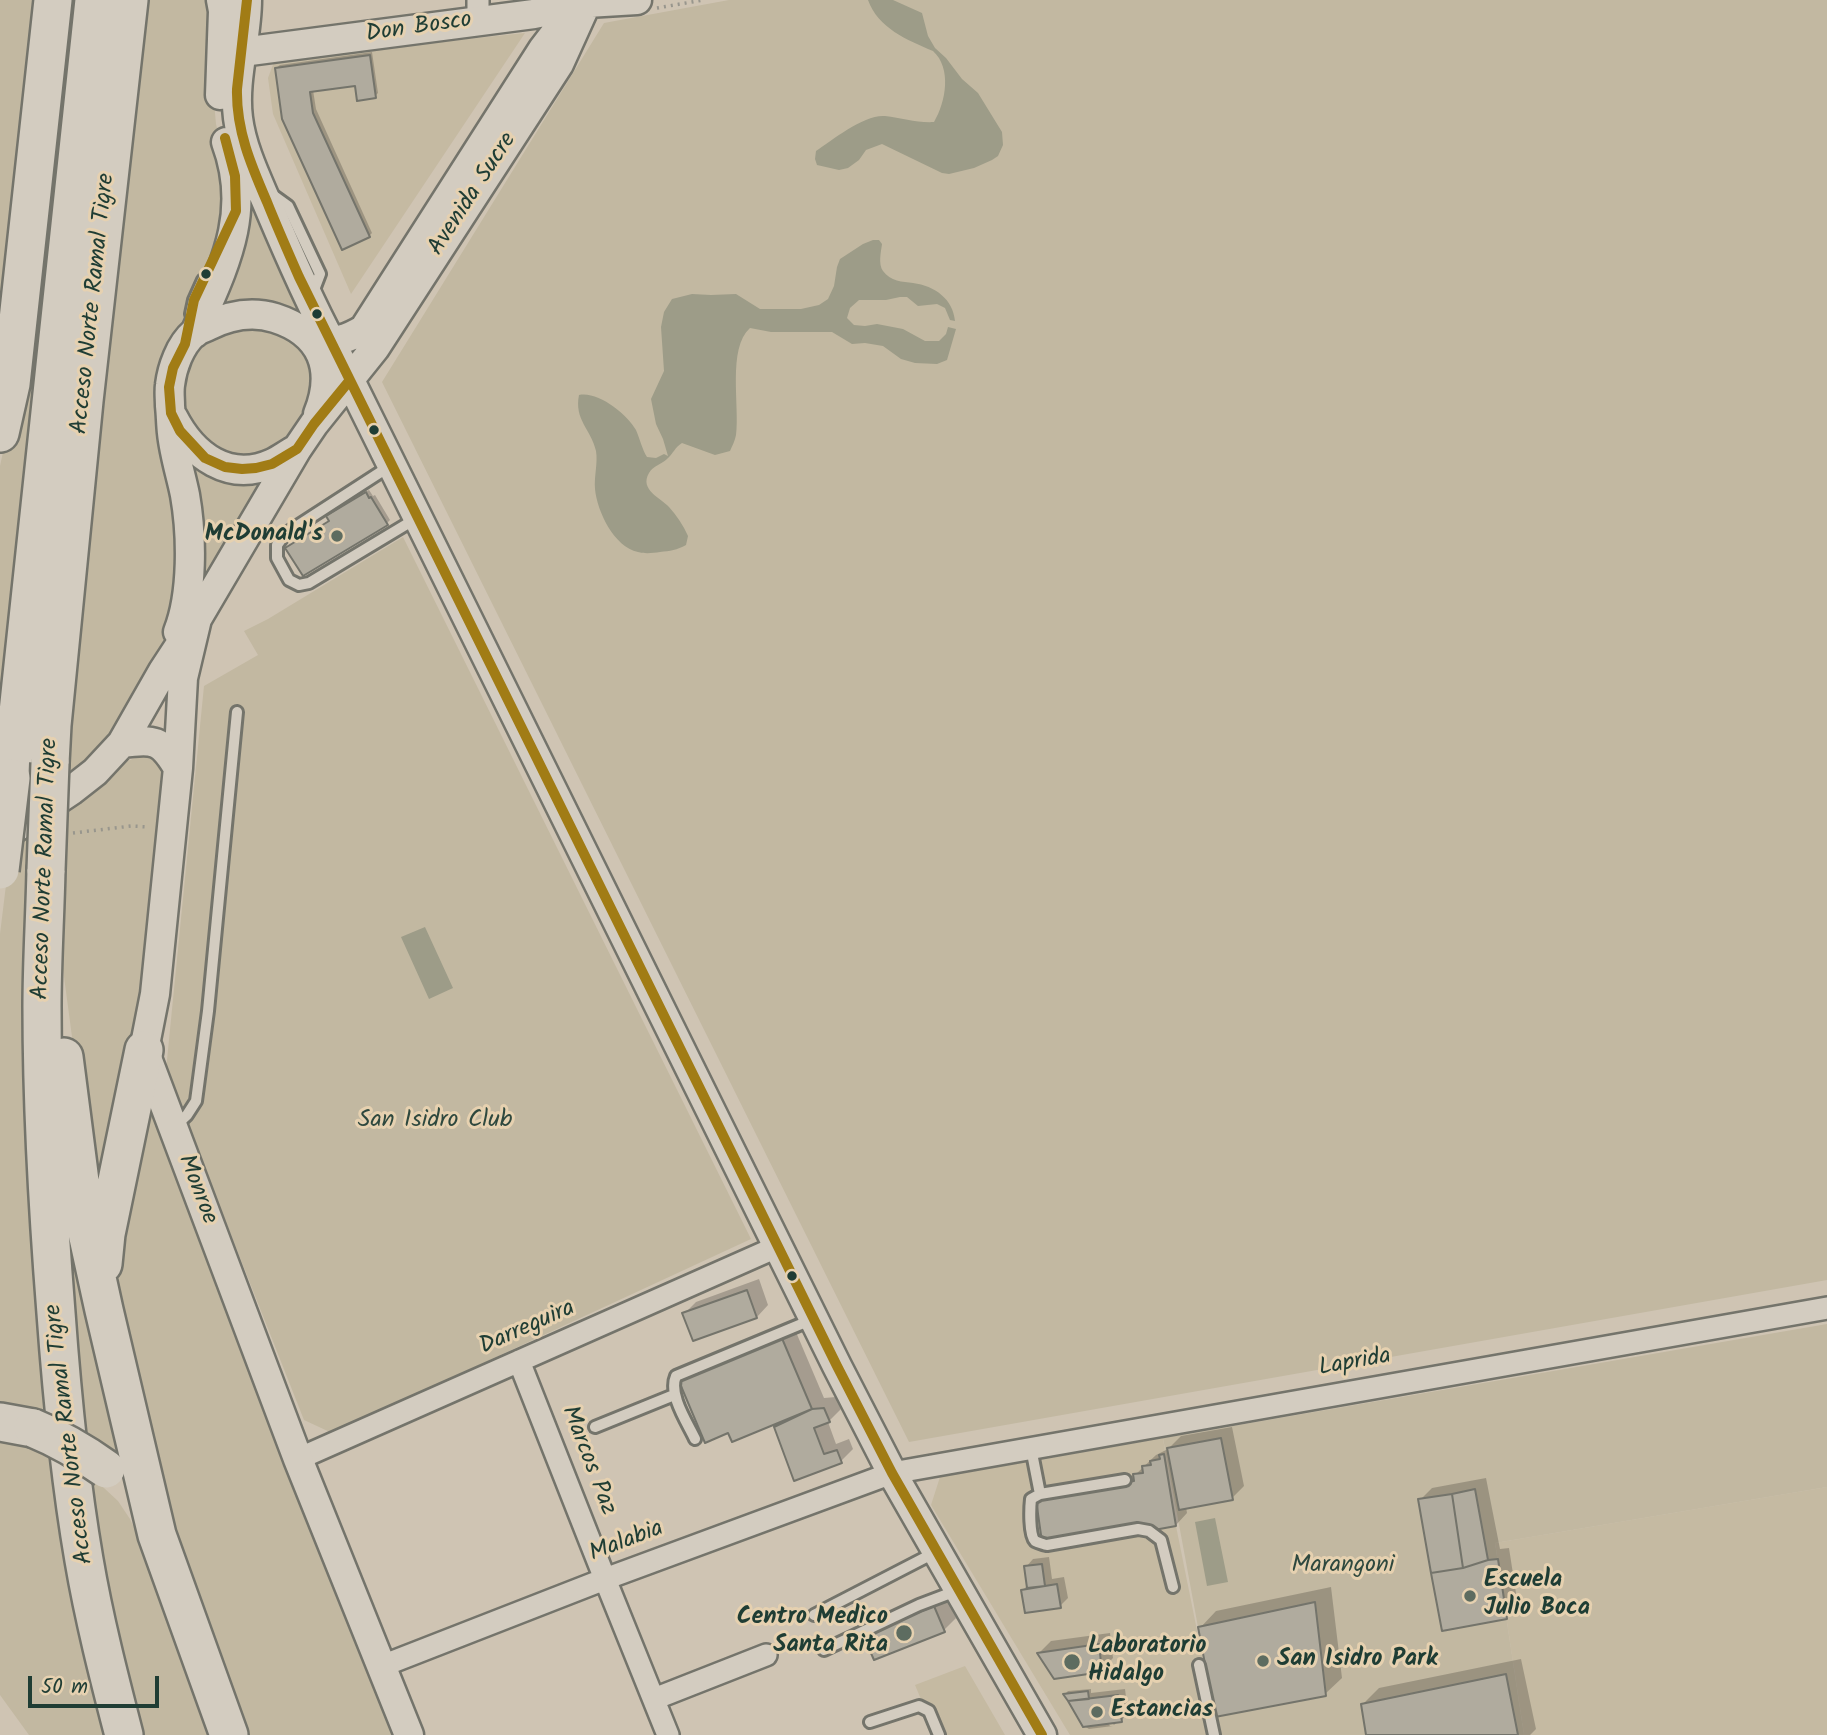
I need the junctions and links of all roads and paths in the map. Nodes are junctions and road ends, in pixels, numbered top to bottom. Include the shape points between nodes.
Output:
1 (53, 0) edge
2 (94, 0) edge
3 (129, 0) edge
4 (240, 0) edge
5 (637, 0) edge
6 (588, 1) edge
7 (478, 11) edge
8 (243, 52) junction
9 (190, 338) junction
10 (323, 346) junction
11 (350, 380) junction
12 (171, 413) junction
13 (314, 424) junction
14 (0, 433) edge
15 (297, 449) junction
16 (392, 465) junction
17 (418, 517) junction
18 (197, 619) junction
19 (163, 671) junction
20 (237, 712) dead end
21 (122, 743) junction
22 (178, 768) junction
23 (172, 828) junction
24 (64, 834) dead end
25 (0, 838) edge
26 (0, 870) edge
27 (45, 928) junction
28 (144, 1050) junction
29 (173, 1128) junction
30 (779, 1246) junction
31 (1827, 1308) edge
32 (104, 1310) junction
33 (814, 1319) junction
34 (519, 1361) junction
35 (674, 1395) junction
36 (16, 1425) edge
37 (595, 1427) dead end
38 (695, 1439) dead end
39 (1031, 1448) junction
40 (298, 1459) junction
41 (892, 1473) junction
42 (1125, 1480) dead end
43 (1040, 1494) junction
44 (157, 1535) junction
45 (937, 1551) junction
46 (605, 1579) junction
47 (1173, 1587) dead end
48 (959, 1590) junction
49 (814, 1615) dead end
50 (824, 1650) dead end
51 (766, 1655) dead end
52 (1199, 1665) dead end
53 (382, 1666) junction
54 (654, 1699) junction
55 (870, 1722) dead end
56 (124, 1735) edge
57 (229, 1735) edge
58 (408, 1735) edge
59 (668, 1735) edge
60 (939, 1735) edge
61 (1042, 1735) edge
62 (1214, 1735) edge

1 - 14 highway via 11,384
2 - 26 highway, Acceso Norte Ramal Tigre, bridge
3 - 27 highway, Acceso Norte Ramal Tigre, bridge via 52,725
4 - 8 main road
4 - 9 main road via 223,11 220,111 235,176 234,231 229,253
5 - 6 main road, Don Bosco
6 - 7 main road, Don Bosco via 534,14
6 - 10 main road, Avenida Sucre via 566,19 543,49 364,328
6 - 11 main road, Avenida Sucre via 559,64 376,348
7 - 8 main road, Don Bosco
8 - 10 main road via 237,99 244,146 310,301
9 - 10 main road via 223,319 245,314 284,321
9 - 12 main road via 173,368
10 - 11 main road
10 - 13 main road via 325,391
11 - 13 main road, Avenida Sucre
11 - 16 main road
12 - 15 main road via 180,431 205,458 225,467 256,468
12 - 19 main road via 190,554 181,625
13 - 15 main road
15 - 18 main road
16 - 17 main road
16 - 17 lane via 285,534 277,545 277,558 289,580 309,583
17 - 30 main road
18 - 19 main road
18 - 22 main road via 183,678
19 - 21 main road
20 - 29 lane via 196,1101
21 - 22 main road via 156,742 168,750
21 - 25 main road via 72,790
22 - 23 main road
23 - 24 path via 131,826
23 - 28 main road via 155,994
27 - 32 highway via 82,1203
27 - 56 highway, Acceso Norte Ramal Tigre via 44,1114 59,1353 84,1558
28 - 29 main road, Monroe
28 - 32 highway via 106,1234
29 - 40 main road, Monroe
30 - 33 main road
30 - 34 street, Darreguira
31 - 39 street, Laprida
32 - 44 highway
33 - 35 lane via 677,1376
33 - 41 main road
34 - 40 street, Darreguira
34 - 46 street, Marcos Paz
35 - 37 lane
35 - 38 lane
36 - 44 highway, bridge via 76,1448 106,1469 134,1495
39 - 41 street, Laprida
39 - 43 lane
40 - 53 main road, Monroe
41 - 45 main road
41 - 46 street, Malabia
42 - 43 lane
43 - 47 lane via 1031,1499 1030,1510 1036,1542 1047,1545 1149,1531 1161,1540
44 - 57 highway
45 - 48 main road
45 - 49 lane
46 - 53 street, Malabia
46 - 54 street, Marcos Paz
48 - 50 lane
48 - 61 main road
51 - 54 street
52 - 62 lane
53 - 58 main road, Monroe
54 - 59 street, Marcos Paz
55 - 60 lane via 919,1706 929,1711

